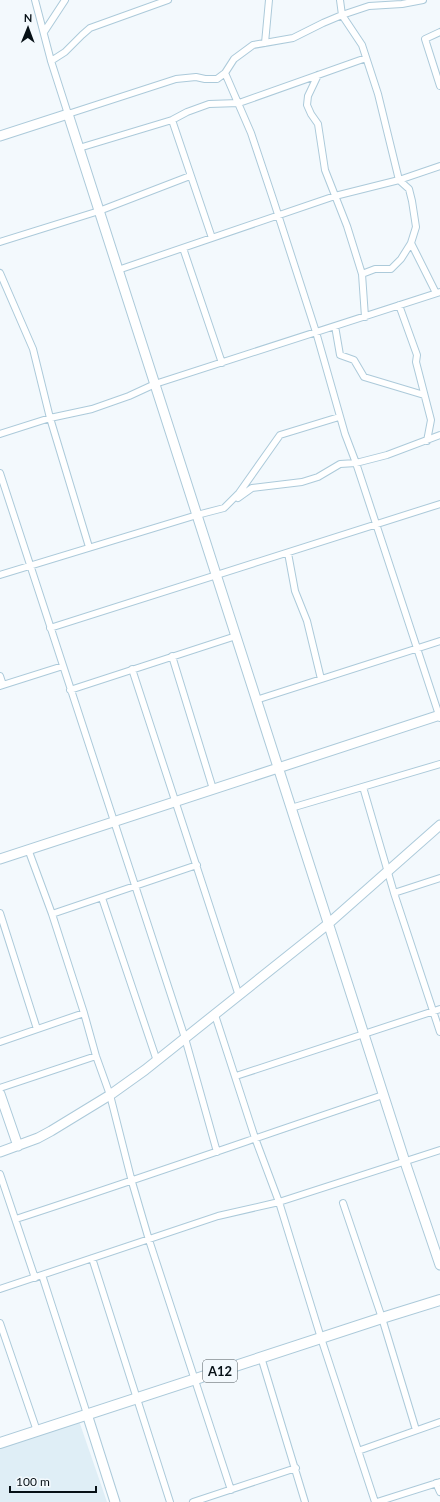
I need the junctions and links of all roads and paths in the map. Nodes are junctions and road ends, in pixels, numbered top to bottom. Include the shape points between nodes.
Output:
1 (35, 0) edge
2 (65, 0) edge
3 (168, 0) edge
4 (269, 0) edge
5 (340, 0) edge
6 (423, 0) edge
7 (342, 15) junction
8 (44, 32) junction
9 (440, 32) edge
10 (265, 43) junction
11 (366, 58) junction
12 (51, 61) junction
13 (225, 73) junction
14 (318, 75) junction
15 (440, 86) edge
16 (239, 103) junction
17 (68, 114) junction
18 (172, 120) junction
19 (0, 136) edge
20 (79, 148) junction
21 (440, 166) edge
22 (190, 176) junction
23 (399, 180) junction
24 (335, 196) junction
25 (99, 210) junction
26 (279, 215) junction
27 (212, 238) junction
28 (0, 242) edge
29 (411, 243) junction
30 (183, 248) junction
31 (118, 270) junction
32 (0, 273) edge
33 (362, 274) junction
34 (438, 293) edge
35 (399, 305) junction
36 (365, 317) junction
37 (335, 326) junction
38 (316, 332) junction
39 (222, 362) junction
40 (155, 384) junction
41 (424, 395) junction
42 (339, 417) junction
43 (50, 418) junction
44 (0, 434) edge
45 (440, 435) edge
46 (426, 441) junction
47 (356, 463) junction
48 (0, 473) edge
49 (440, 504) edge
50 (224, 508) junction
51 (197, 515) junction
52 (376, 524) junction
53 (89, 547) junction
54 (288, 553) junction
55 (30, 566) junction
56 (0, 575) edge
57 (216, 576) junction
58 (50, 628) junction
59 (236, 636) junction
60 (440, 641) edge
61 (416, 648) junction
62 (172, 656) junction
63 (63, 666) junction
64 (132, 669) junction
65 (0, 676) edge
66 (321, 680) junction
67 (1, 686) edge
68 (70, 690) junction
69 (256, 700) junction
70 (440, 717) edge
71 (440, 764) edge
72 (278, 768) junction
73 (363, 787) junction
74 (213, 789) junction
75 (176, 801) junction
76 (291, 808) junction
77 (113, 822) junction
78 (440, 825) edge
79 (28, 849) junction
80 (0, 859) edge
81 (197, 865) junction
82 (388, 871) junction
83 (440, 878) edge
84 (135, 887) junction
85 (394, 893) junction
86 (102, 898) junction
87 (0, 913) edge
88 (52, 914) junction
89 (328, 924) junction
90 (239, 996) junction
91 (440, 1009) edge
92 (433, 1011) junction
93 (84, 1013) junction
94 (215, 1015) junction
95 (37, 1029) junction
96 (440, 1032) edge
97 (364, 1034) junction
98 (185, 1038) junction
99 (0, 1042) edge
100 (96, 1056) junction
101 (157, 1061) junction
102 (236, 1076) junction
103 (0, 1088) edge
104 (0, 1094) edge
105 (110, 1095) junction
106 (383, 1095) junction
107 (255, 1138) junction
108 (18, 1146) junction
109 (440, 1150) edge
110 (0, 1152) edge
111 (217, 1152) junction
112 (404, 1162) junction
113 (0, 1174) edge
114 (132, 1182) junction
115 (279, 1202) junction
116 (343, 1203) dead end
117 (16, 1219) junction
118 (149, 1240) junction
119 (92, 1258) junction
120 (440, 1265) edge
121 (42, 1275) junction
122 (35, 1278) junction
123 (0, 1289) edge
124 (440, 1300) edge
125 (382, 1318) junction
126 (0, 1322) edge
127 (321, 1338) junction
128 (261, 1357) junction
129 (194, 1379) junction
130 (136, 1398) junction
131 (87, 1414) junction
132 (440, 1422) edge
133 (416, 1430) junction
134 (37, 1431) junction
135 (0, 1443) edge
136 (358, 1451) junction
137 (296, 1468) junction
138 (438, 1483) edge
139 (231, 1490) junction
140 (440, 1492) edge
141 (115, 1502) edge
142 (170, 1502) edge
143 (193, 1502) edge
144 (305, 1502) edge
145 (376, 1502) edge

1 - 8 street
2 - 8 street
3 - 12 street via 90,28 65,52
4 - 10 street
5 - 7 street
6 - 7 street via 369,6
7 - 10 street via 293,38
7 - 11 street via 362,45
8 - 12 street
9 - 15 street via 425,38
10 - 13 street via 253,45 244,51 234,59
11 - 14 street
11 - 23 street via 378,94
12 - 17 street
13 - 16 street
13 - 17 street via 217,79 176,79
14 - 16 street
14 - 24 street via 308,96 307,105 318,124 326,170
16 - 18 street via 209,104
16 - 26 street
17 - 19 street
17 - 20 street
18 - 20 street
18 - 22 street
20 - 25 street
21 - 23 street
22 - 25 street
22 - 27 street
23 - 24 street
23 - 29 street via 410,189 416,227
24 - 26 street
24 - 33 street
25 - 28 street
25 - 31 street
26 - 27 street
26 - 38 street
27 - 30 street
29 - 33 street via 391,269 375,269
29 - 34 street
30 - 31 street
30 - 39 street
31 - 40 street
32 - 43 street via 33,349
33 - 36 street
34 - 35 street
35 - 36 street
35 - 41 street via 417,355 416,362
36 - 37 street
37 - 38 street
37 - 41 street via 340,355 354,360 364,377
38 - 39 street
38 - 42 street
39 - 40 street
40 - 43 street via 92,409
40 - 51 street
41 - 46 street via 431,420
42 - 47 street
42 - 50 street via 280,435 239,494
43 - 44 street
43 - 53 street
45 - 46 street
46 - 47 street
47 - 50 street via 340,464 318,477 302,482 252,488
47 - 52 street
48 - 55 street
49 - 52 street
50 - 51 street
51 - 53 street
51 - 57 street
52 - 54 street
52 - 61 street
53 - 55 street
54 - 57 street
54 - 66 street via 295,591 307,620
55 - 56 street
55 - 58 street
57 - 58 street
57 - 59 street
58 - 63 street
59 - 62 street
59 - 69 street
60 - 61 street
61 - 66 street
61 - 70 street
62 - 64 street
62 - 74 street
63 - 67 street
63 - 68 street
64 - 68 street
64 - 75 street
65 - 67 street
66 - 69 street
68 - 77 street
69 - 72 street
70 - 72 street
71 - 73 street
72 - 74 street
72 - 76 street
73 - 76 street
73 - 82 street
74 - 75 street
75 - 77 street
75 - 81 street
76 - 89 street
77 - 79 street
77 - 84 street
78 - 82 street
79 - 80 street
79 - 88 street
81 - 84 street
81 - 90 street
82 - 85 street
82 - 89 street
83 - 85 street
84 - 86 street
84 - 98 street
85 - 92 street
86 - 88 street
86 - 101 street
87 - 95 street
88 - 93 street
89 - 90 street
89 - 97 street
90 - 94 street
91 - 92 street
92 - 96 street
92 - 97 street
93 - 95 street
93 - 100 street
94 - 98 street
94 - 102 street
95 - 99 street
97 - 102 street
97 - 106 street
98 - 101 street
98 - 111 street
100 - 103 street
100 - 105 street
101 - 105 street
102 - 107 street
104 - 108 street
105 - 108 street via 51,1132
105 - 114 street
106 - 107 street
106 - 112 street
107 - 111 street
107 - 115 street
108 - 110 street
109 - 112 street
111 - 114 street
112 - 115 street
112 - 120 street
113 - 117 street
114 - 117 street
114 - 118 street
115 - 118 street via 218,1216
115 - 127 street
116 - 125 street
117 - 122 street
118 - 119 street
118 - 129 street
119 - 121 street
119 - 130 street
121 - 122 street
121 - 131 street
122 - 123 street
124 - 125 main road, A12
125 - 127 main road, A12
125 - 133 street
126 - 134 street
127 - 128 main road, A12
127 - 136 street
128 - 129 main road, A12
128 - 137 street
129 - 130 main road, A12
129 - 139 street
130 - 131 main road, A12
130 - 142 street
131 - 134 main road, A12
131 - 141 street
132 - 133 street
133 - 136 street
134 - 135 main road, A12
136 - 145 street
137 - 139 street
137 - 144 street
138 - 140 street
138 - 145 street
139 - 143 street

